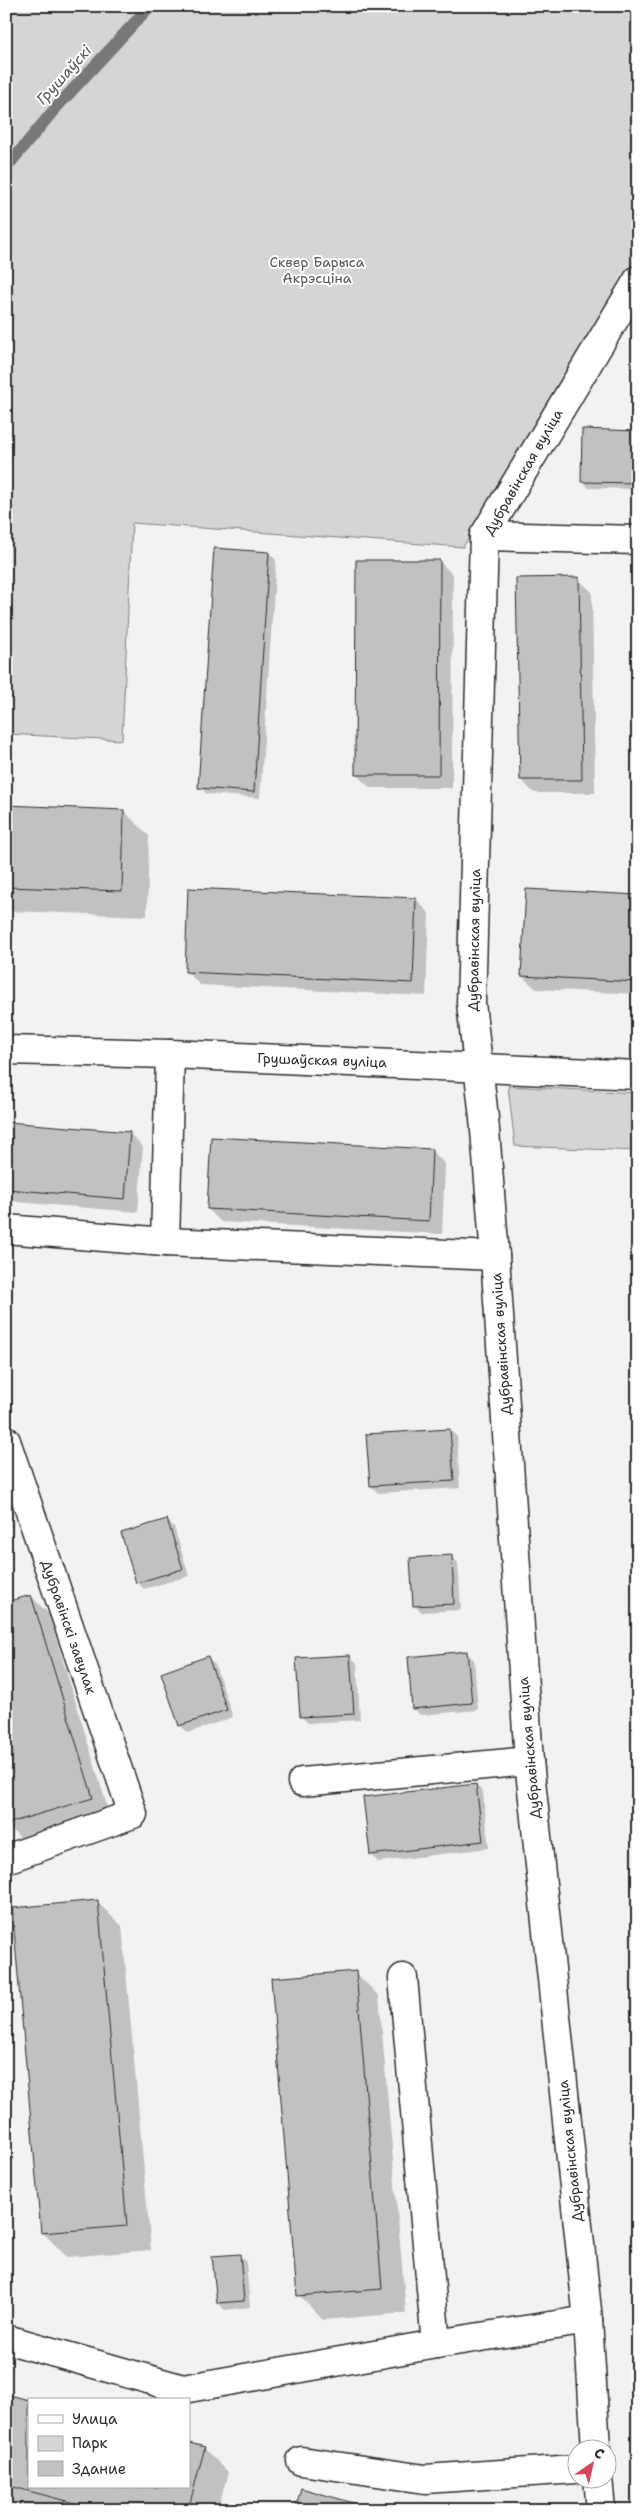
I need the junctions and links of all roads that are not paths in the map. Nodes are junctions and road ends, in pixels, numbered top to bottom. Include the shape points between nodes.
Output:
1 (638, 280) edge
2 (484, 536) junction
3 (638, 540) edge
4 (6, 1050) edge
5 (170, 1054) junction
6 (478, 1067) junction
7 (638, 1075) edge
8 (6, 1228) edge
9 (165, 1242) junction
10 (494, 1256) junction
11 (6, 1441) edge
12 (529, 1761) junction
13 (302, 1782) dead end
14 (6, 1859) edge
15 (403, 1978) dead end
16 (588, 2320) junction
17 (6, 2339) edge
18 (436, 2344) junction
19 (595, 2438) edge
20 (300, 2461) dead end
21 (566, 2470) edge
22 (599, 2488) edge
23 (601, 2510) edge

1 - 2 street, Дубравінская вуліца
2 - 3 street
2 - 6 street, Дубравінская вуліца via 471,1003
4 - 5 street, Грушаўская вуліца
5 - 6 street, Грушаўская вуліца
5 - 9 street
6 - 7 street, Грушаўская вуліца
6 - 10 street, Дубравінская вуліца
8 - 9 street
9 - 10 street
10 - 12 street, Дубравінская вуліца
11 - 14 street, Дубравінскі завулак via 133,1814
12 - 13 street
12 - 16 street, Дубравінская вуліца
15 - 18 street
16 - 18 street
16 - 19 street, Дубравінская вуліца
17 - 18 street via 183,2389
20 - 21 street via 425,2479
22 - 23 street

